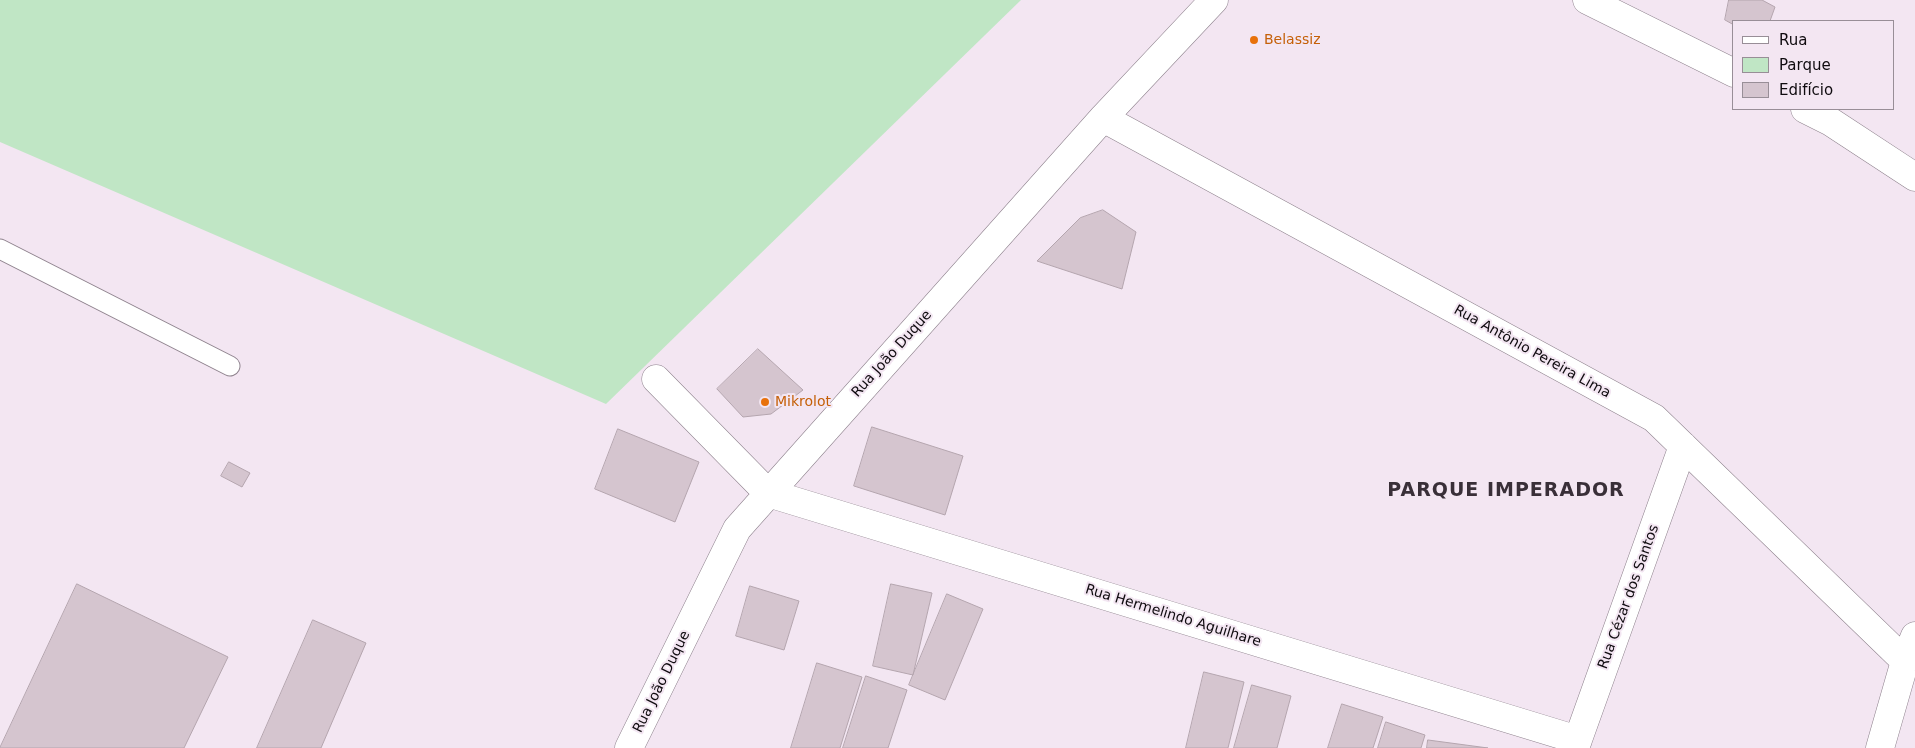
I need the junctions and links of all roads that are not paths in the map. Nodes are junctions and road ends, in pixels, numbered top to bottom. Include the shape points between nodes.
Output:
1 (1214, 0) edge
2 (1587, 0) edge
3 (1732, 72) edge
4 (1807, 110) edge
5 (1103, 118) junction
6 (1915, 177) edge
7 (0, 248) edge
8 (230, 366) dead end
9 (656, 379) dead end
10 (1683, 446) junction
11 (768, 493) junction
12 (1910, 648) edge
13 (1576, 744) edge
14 (630, 748) edge
15 (1880, 748) edge

1 - 5 street, Rua João Duque
2 - 3 street
4 - 6 street
5 - 10 street, Rua Antônio Pereira Lima via 1654,418
5 - 11 street, Rua João Duque
7 - 8 lane
9 - 11 street
10 - 12 street, Rua Antônio Pereira Lima
10 - 13 street, Rua Cézar dos Santos
11 - 13 street, Rua Hermelindo Aguilhare
11 - 14 street, Rua João Duque via 736,529
12 - 15 street

